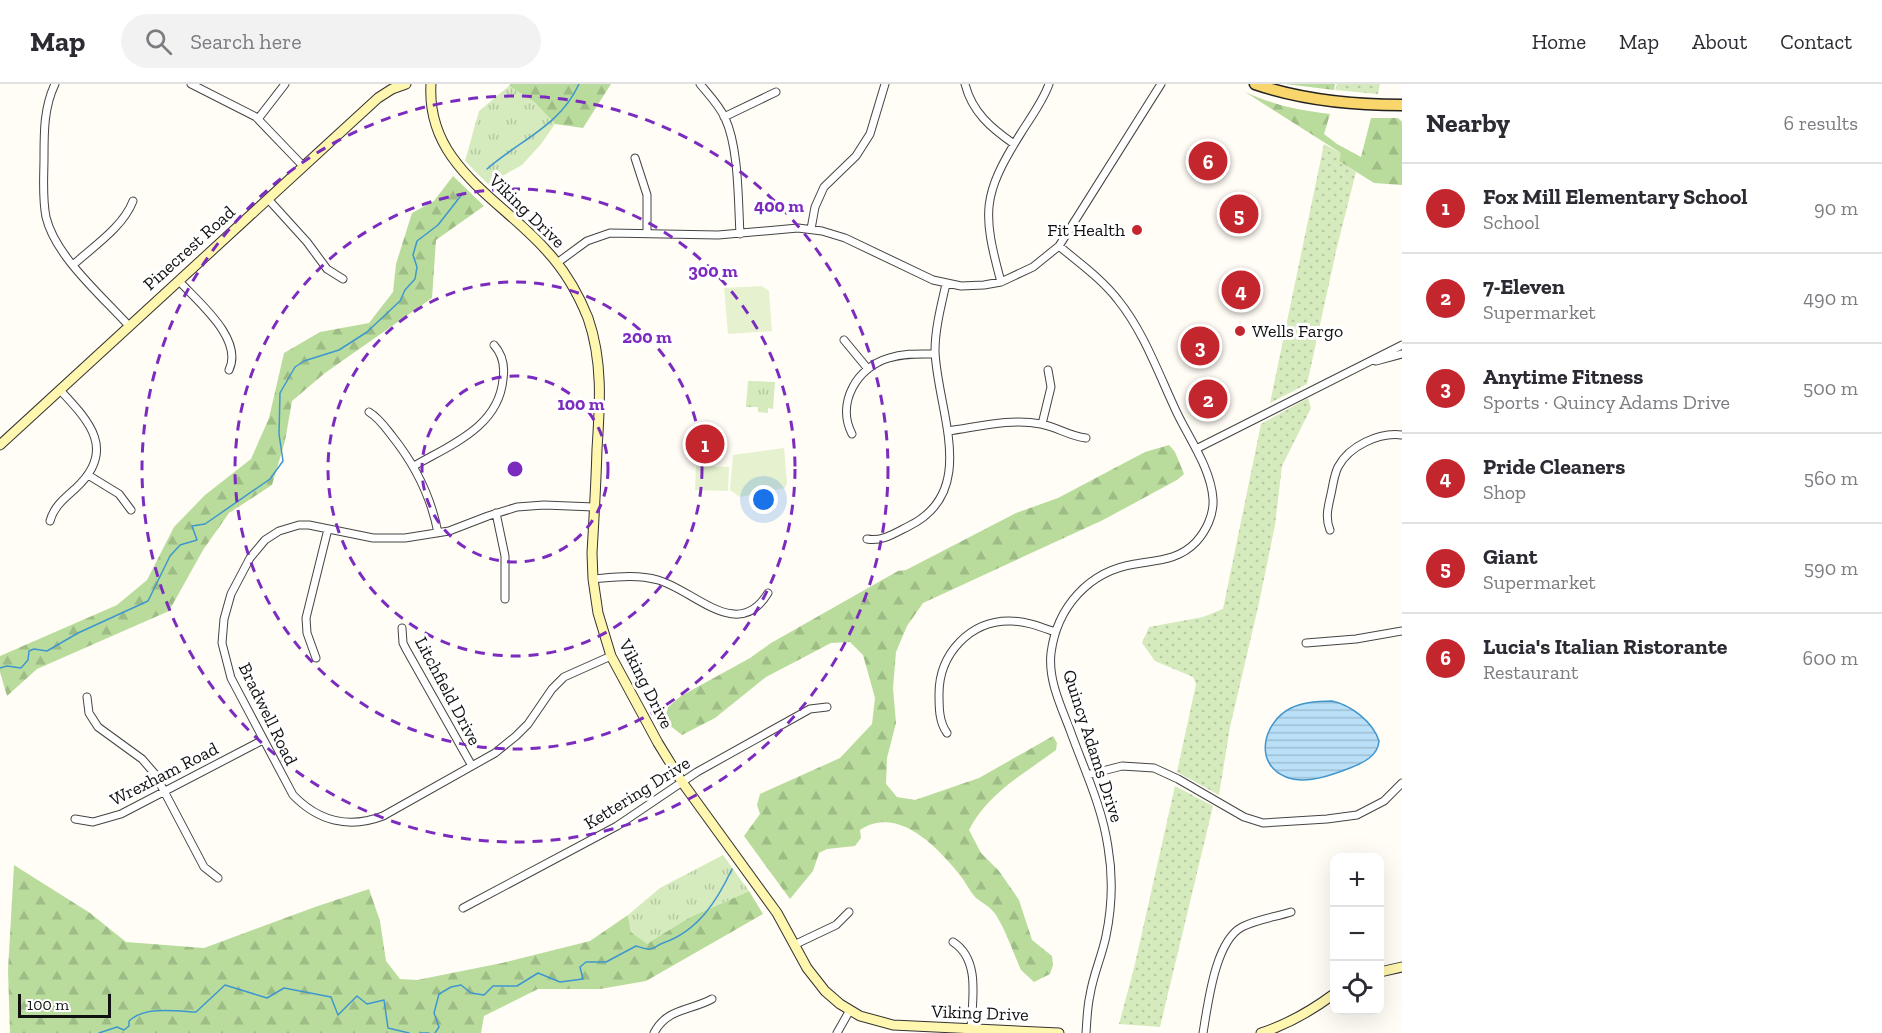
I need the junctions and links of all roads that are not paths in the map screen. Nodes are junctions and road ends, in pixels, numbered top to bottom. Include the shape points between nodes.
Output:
1 (55, 84) edge
2 (191, 84) edge
3 (285, 84) edge
4 (406, 84) edge
5 (431, 84) edge
6 (700, 84) edge
7 (885, 84) edge
8 (965, 84) edge
9 (1049, 84) edge
10 (1161, 84) edge
11 (1255, 84) edge
12 (776, 92) dead end
13 (1402, 105) edge
14 (724, 117) junction
15 (258, 119) junction
16 (1014, 144) junction
17 (635, 158) dead end
18 (303, 166) junction
19 (268, 199) junction
20 (133, 201) dead end
21 (811, 229) junction
22 (647, 232) junction
23 (740, 234) junction
24 (1059, 246) junction
25 (557, 263) junction
26 (73, 265) junction
27 (343, 279) dead end
28 (178, 280) junction
29 (1001, 282) junction
30 (946, 284) junction
31 (129, 326) junction
32 (844, 340) dead end
33 (494, 345) dead end
34 (1402, 345) edge
35 (935, 354) junction
36 (1402, 354) edge
37 (1365, 364) junction
38 (868, 369) junction
39 (229, 370) dead end
40 (1048, 370) dead end
41 (60, 390) junction
42 (369, 412) dead end
43 (1042, 424) junction
44 (948, 431) junction
45 (852, 434) dead end
46 (1402, 435) edge
47 (1086, 438) dead end
48 (0, 445) edge
49 (1196, 448) junction
50 (414, 466) junction
51 (88, 475) junction
52 (594, 507) junction
53 (130, 510) dead end
54 (496, 513) junction
55 (50, 521) dead end
56 (328, 529) junction
57 (1330, 530) dead end
58 (438, 534) junction
59 (867, 539) dead end
60 (593, 579) junction
61 (768, 593) dead end
62 (505, 599) dead end
63 (402, 628) dead end
64 (1402, 631) edge
65 (1055, 632) junction
66 (1306, 643) dead end
67 (611, 656) junction
68 (316, 658) dead end
69 (87, 697) dead end
70 (827, 707) dead end
71 (947, 733) dead end
72 (263, 740) junction
73 (472, 766) junction
74 (1087, 774) junction
75 (682, 782) junction
76 (1402, 783) edge
77 (165, 792) junction
78 (75, 819) dead end
79 (218, 878) dead end
80 (463, 908) dead end
81 (849, 912) dead end
82 (1291, 912) dead end
83 (953, 942) dead end
84 (796, 944) junction
85 (1402, 967) edge
86 (1384, 971) edge
87 (1330, 997) edge
88 (712, 999) dead end
89 (850, 1010) junction
90 (971, 1029) junction
91 (920, 1030) edge
92 (654, 1033) edge
93 (837, 1033) edge
94 (1059, 1033) edge
95 (1086, 1033) edge
96 (1203, 1033) edge
97 (1261, 1033) edge

1 - 26 street via 44,126 44,200 53,237
2 - 15 street
3 - 15 street
4 - 18 street, Pinecrest Road via 383,94
5 - 25 street, Viking Drive via 435,125 453,160
6 - 14 street
7 - 21 street via 870,134 856,156 824,187
8 - 16 street via 971,102 984,120
9 - 16 street
10 - 24 street
11 - 13 main road via 1314,99
12 - 14 street
14 - 23 street via 733,150
15 - 18 street
16 - 29 street via 996,175 989,200 989,234
17 - 22 street via 647,195
18 - 19 street, Pinecrest Road
19 - 27 street via 327,269
19 - 28 street, Pinecrest Road
20 - 26 street via 119,223
21 - 23 street
21 - 30 street via 845,238
22 - 23 street
22 - 25 street via 598,236
24 - 29 street via 1033,267
24 - 49 street, Quincy Adams Drive via 1110,290 1128,313
25 - 52 street, Viking Drive via 588,318 598,361 600,399
26 - 31 street
28 - 31 street, Pinecrest Road
28 - 39 street via 227,337 233,352
29 - 30 street via 974,286
30 - 35 street
31 - 41 street, Pinecrest Road
32 - 38 street
33 - 50 street via 501,355 504,373 500,395 490,416
34 - 37 street
35 - 38 street via 891,357
35 - 44 street
36 - 37 street
37 - 49 street
38 - 45 street via 848,397 846,418
40 - 43 street via 1051,387
41 - 48 street, Pinecrest Road
41 - 51 street via 86,418 94,433 96,450
42 - 50 street via 381,421
43 - 44 street via 1015,421
43 - 47 street
44 - 59 street via 950,473 937,502 913,524 883,539
46 - 57 street via 1374,439 1343,460 1327,510
49 - 65 street, Quincy Adams Drive via 1209,478 1213,501 1201,536 1173,557 1122,567 1093,581 1068,605
50 - 58 street via 430,501
51 - 53 street via 119,494
51 - 55 street via 55,508
52 - 54 street, Bradwell Road via 544,505
52 - 60 street, Viking Drive
54 - 58 street, Bradwell Road
54 - 62 street via 505,556
56 - 58 street, Bradwell Road via 389,539
56 - 68 street via 306,618
56 - 72 street, Bradwell Road via 299,525 272,535 250,558 227,605 222,631 226,666
60 - 61 street via 655,579 712,609 733,614 753,609
60 - 67 street, Viking Drive
63 - 73 street, Litchfield Drive via 406,649
64 - 66 street
65 - 71 street via 1023,622 1000,621 978,628 961,640 947,658 940,677 940,719
65 - 74 street, Quincy Adams Drive via 1051,656 1053,681
67 - 73 street, Bradwell Road via 564,676 516,736
67 - 75 street, Viking Drive
69 - 77 street via 89,713 98,727 142,759
70 - 75 street, Kettering Drive via 810,709
72 - 73 street, Bradwell Road via 301,804 323,818 342,822 364,822 383,816
72 - 77 street, Wrexham Road
74 - 76 street via 1122,766 1154,768 1244,817 1263,823 1357,814 1384,801
74 - 95 street, Quincy Adams Drive via 1105,828 1111,877 1108,921 1090,995
75 - 80 street, Kettering Drive via 617,826
75 - 84 street, Viking Drive
77 - 78 street, Wrexham Road via 108,819
77 - 79 street via 204,867
81 - 84 street via 836,925
82 - 96 street via 1250,924 1229,937 1221,952
83 - 90 street via 963,950 970,966
84 - 89 street, Viking Drive via 816,980
85 - 86 street
87 - 97 street via 1303,1016
88 - 92 street via 672,1013
89 - 91 street, Viking Drive via 880,1023
89 - 93 street
90 - 91 street, Viking Drive
90 - 94 street, Viking Drive

